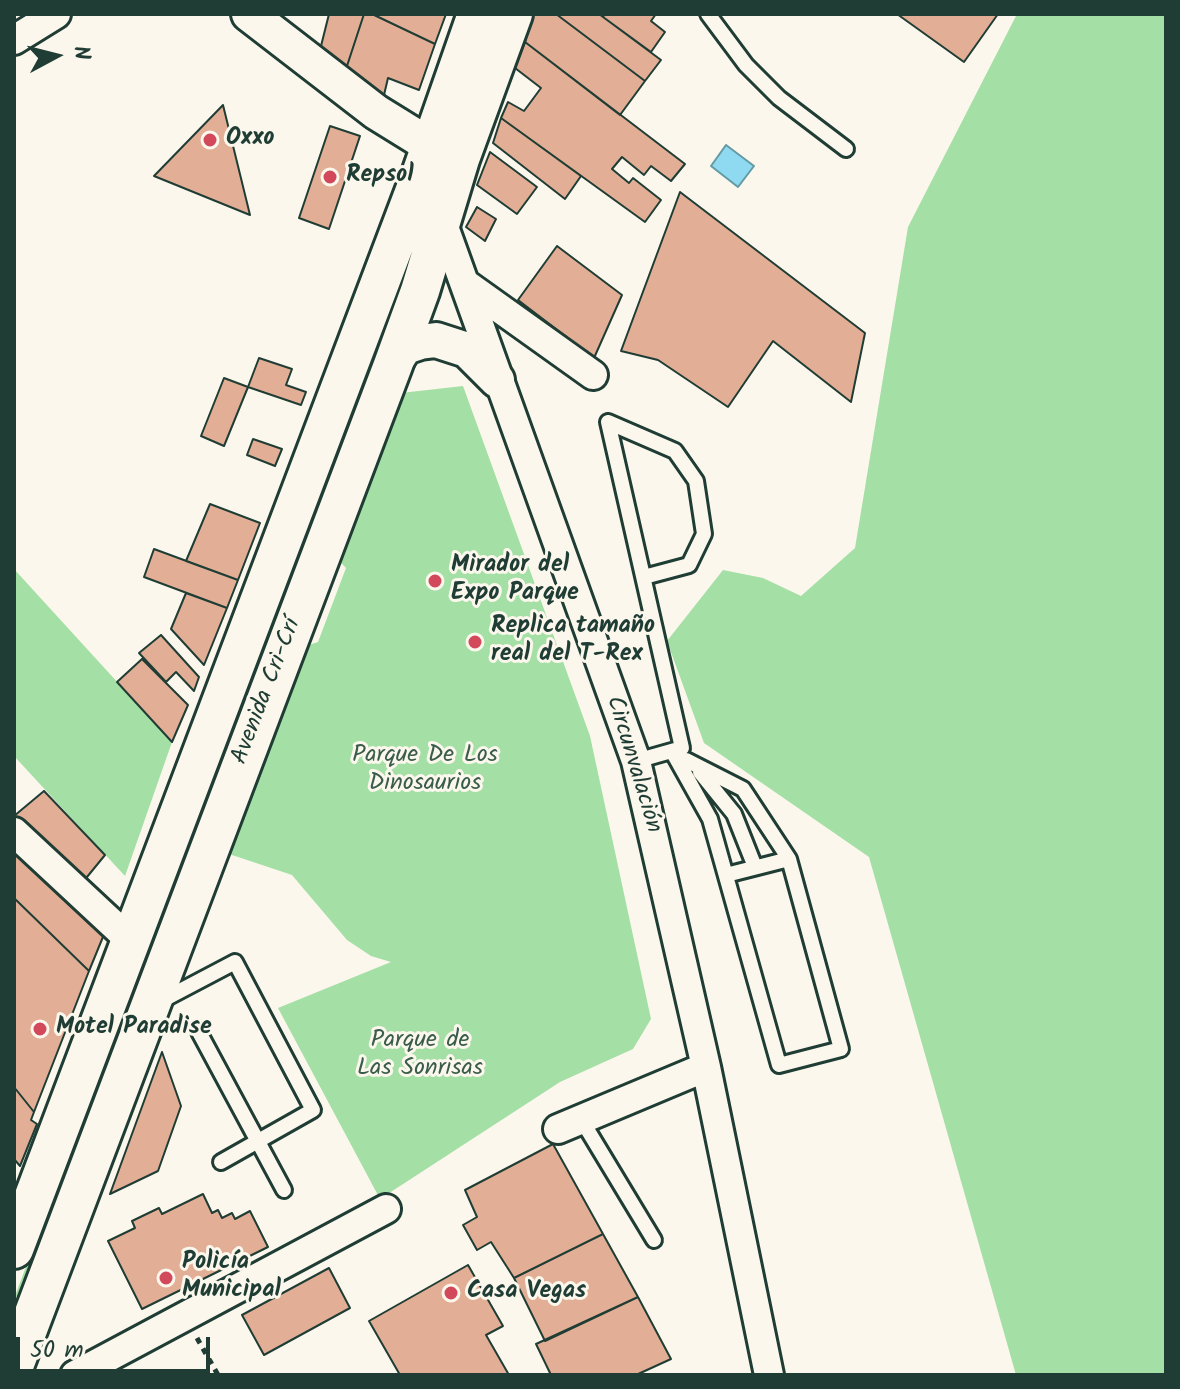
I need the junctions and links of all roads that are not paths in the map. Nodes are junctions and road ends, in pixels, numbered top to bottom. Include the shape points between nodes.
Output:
1 (56, 14) edge
2 (249, 14) edge
3 (477, 14) edge
4 (513, 14) edge
5 (708, 14) edge
6 (14, 40) edge
7 (846, 149) dead end
8 (437, 161) junction
9 (442, 219) junction
10 (467, 285) junction
11 (393, 365) junction
12 (593, 375) dead end
13 (497, 380) junction
14 (644, 577) junction
15 (680, 753) junction
16 (636, 761) junction
17 (14, 832) edge
18 (789, 859) junction
19 (755, 867) junction
20 (726, 875) junction
21 (147, 900) junction
22 (183, 915) junction
23 (131, 941) junction
24 (148, 1007) junction
25 (199, 1032) dead end
26 (706, 1067) junction
27 (569, 1124) joint
28 (257, 1142) junction
29 (221, 1162) dead end
30 (284, 1190) dead end
31 (386, 1209) dead end
32 (654, 1240) dead end
33 (14, 1249) edge
34 (14, 1366) edge
35 (75, 1375) edge
36 (769, 1375) edge

1 - 6 street
2 - 8 street
3 - 8 main road, Avenida Cri-Crí
4 - 8 main road, Avenida Cri-Crí
5 - 7 lane via 779,98
8 - 9 main road, Avenida Cri-Crí
8 - 21 main road, Avenida Cri-Crí
9 - 10 street, Circunvalación
9 - 11 main road, Avenida Cri-Crí
10 - 12 street
10 - 13 street, Circunvalación
11 - 13 street via 405,347 436,340 467,350
11 - 22 main road, Avenida Cri-Crí
13 - 16 street, Circunvalación
14 - 14 lane via 611,437 608,422 675,451 696,481 704,534 689,565
14 - 15 lane
15 - 16 lane
15 - 18 lane via 743,789
15 - 19 lane via 734,814
15 - 20 lane via 710,819
16 - 26 street, Circunvalación
17 - 23 street
18 - 19 lane
18 - 20 lane via 841,1049 779,1065
19 - 20 lane
21 - 22 main road
21 - 23 main road, Avenida Cri-Crí
22 - 24 main road, Avenida Cri-Crí
23 - 33 main road, Avenida Cri-Crí
24 - 28 lane via 235,962 313,1110
24 - 34 main road, Avenida Cri-Crí
25 - 28 lane
26 - 27 street
26 - 36 street, Circunvalación
27 - 32 lane
28 - 29 lane
28 - 30 lane
31 - 35 street

